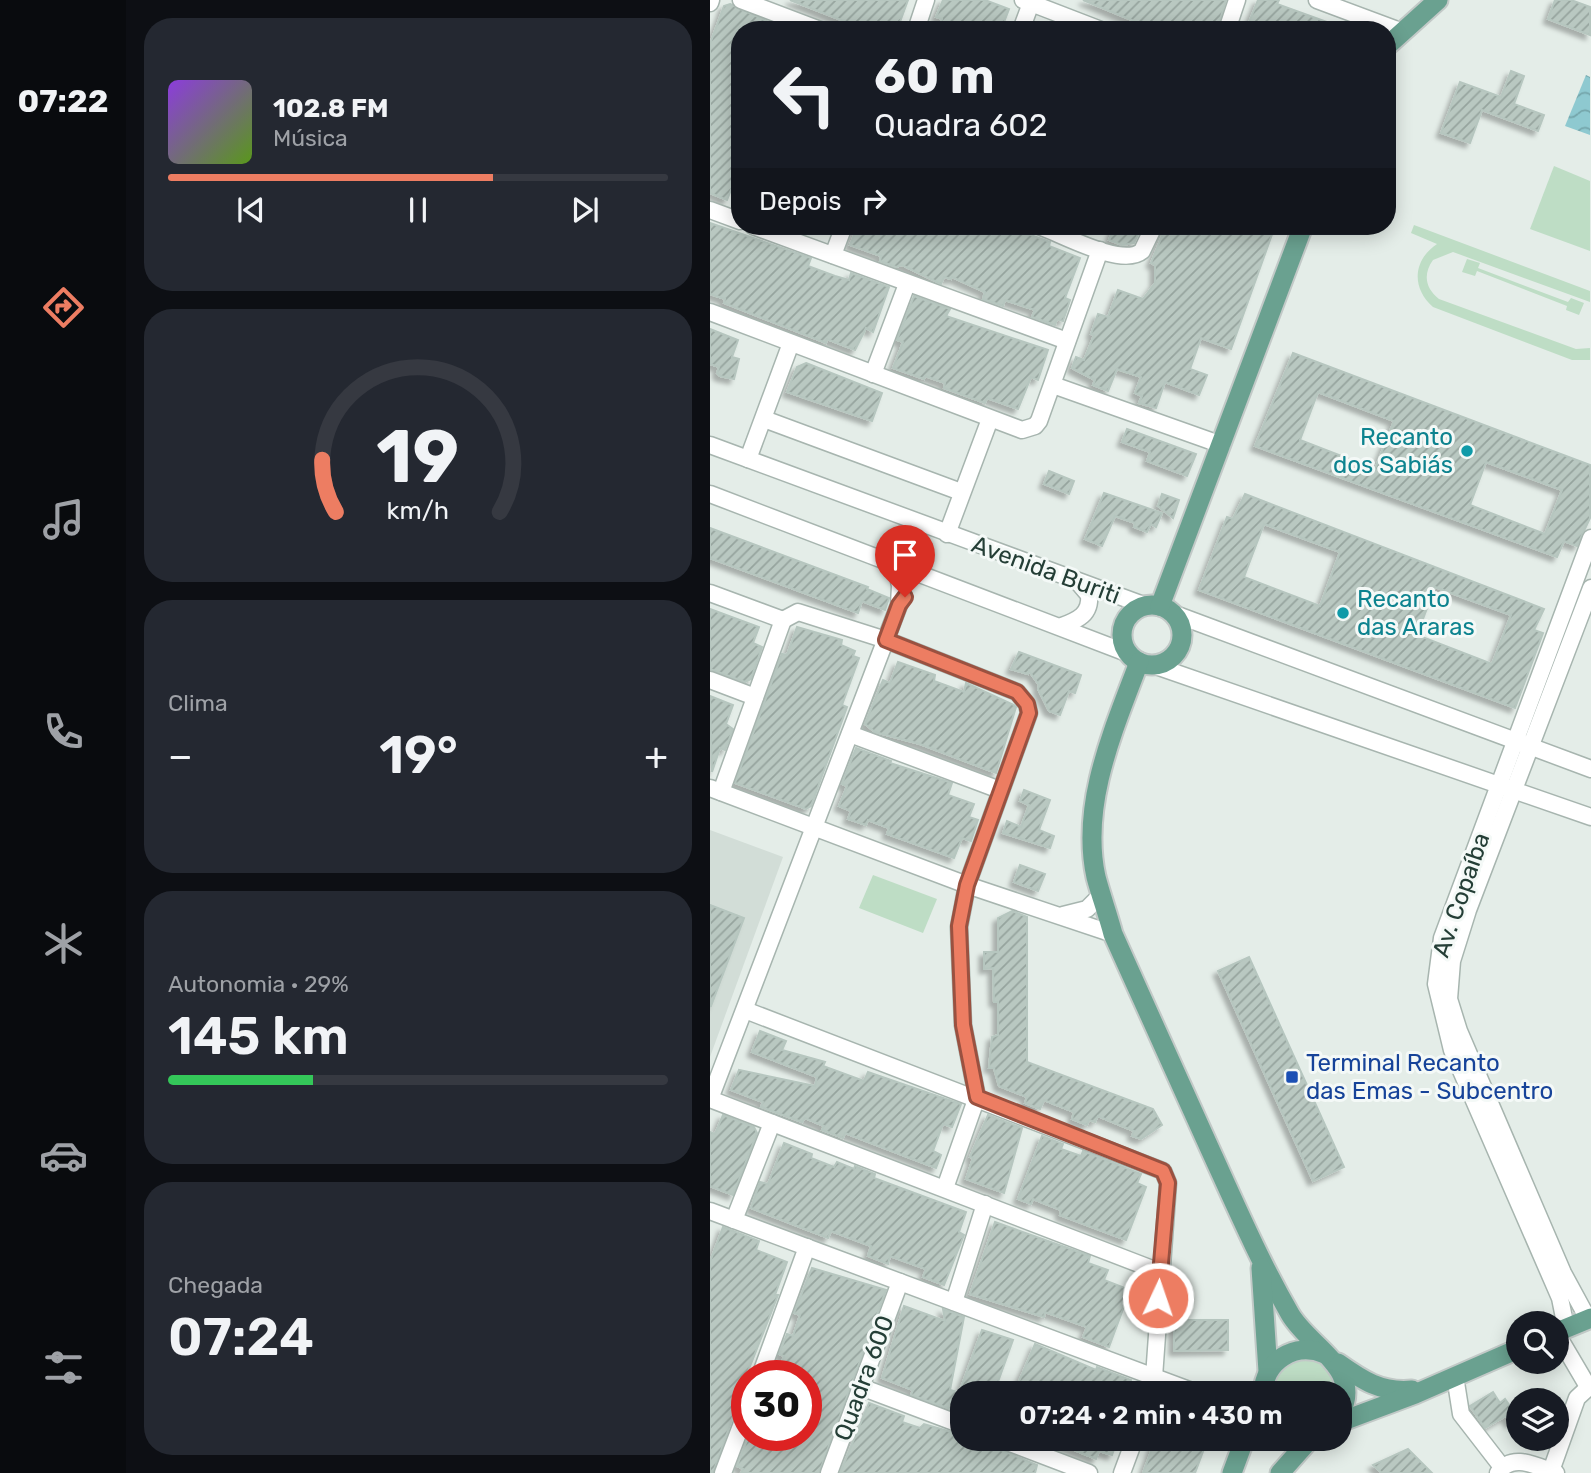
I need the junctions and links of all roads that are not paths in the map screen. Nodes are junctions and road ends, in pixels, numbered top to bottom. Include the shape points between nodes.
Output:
1 (741, 0) edge
2 (926, 0) edge
3 (1237, 0) edge
4 (1317, 0) edge
5 (1438, 0) edge
6 (1027, 1) edge
7 (794, 21) edge
8 (919, 21) edge
9 (1023, 21) edge
10 (1078, 21) edge
11 (1230, 21) edge
12 (1358, 21) edge
13 (1396, 37) edge
14 (710, 210) edge
15 (731, 217) edge
16 (780, 235) edge
17 (841, 235) edge
18 (1065, 235) edge
19 (1150, 235) edge
20 (1300, 235) edge
21 (1100, 250) junction
22 (833, 255) junction
23 (907, 284) junction
24 (710, 312) edge
25 (1066, 341) junction
26 (791, 343) junction
27 (873, 374) junction
28 (1053, 384) junction
29 (764, 419) junction
30 (989, 419) junction
31 (710, 445) edge
32 (1222, 445) junction
33 (748, 459) junction
34 (961, 492) junction
35 (710, 494) edge
36 (947, 534) junction
37 (1590, 538) edge
38 (896, 565) junction
39 (927, 577) junction
40 (1078, 582) junction
41 (1590, 588) edge
42 (710, 593) edge
43 (899, 605) junction
44 (1159, 608) junction
45 (783, 620) junction
46 (1062, 626) junction
47 (886, 640) junction
48 (1140, 660) junction
49 (710, 680) edge
50 (755, 697) junction
51 (850, 734) junction
52 (1523, 744) junction
53 (1590, 769) edge
54 (1508, 786) junction
55 (716, 790) edge
56 (1000, 790) junction
57 (1590, 817) edge
58 (815, 826) junction
59 (967, 885) junction
60 (1102, 894) junction
61 (1061, 915) junction
62 (1113, 934) junction
63 (745, 1010) junction
64 (977, 1097) junction
65 (710, 1099) edge
66 (772, 1123) junction
67 (945, 1188) junction
68 (985, 1204) junction
69 (712, 1218) edge
70 (734, 1220) junction
71 (807, 1247) junction
72 (1260, 1260) junction
73 (1160, 1272) junction
74 (900, 1282) junction
75 (954, 1302) junction
76 (1560, 1311) edge
77 (1589, 1319) edge
78 (1569, 1328) edge
79 (1569, 1348) edge
80 (1506, 1354) edge
81 (1330, 1358) junction
82 (766, 1360) edge
83 (1455, 1376) junction
84 (1142, 1381) edge
85 (1152, 1381) edge
86 (1262, 1381) edge
87 (1265, 1381) edge
88 (1344, 1381) edge
89 (1589, 1385) edge
90 (861, 1387) junction
91 (1424, 1389) junction
92 (950, 1420) edge
93 (1352, 1420) edge
94 (731, 1451) edge
95 (1031, 1451) edge
96 (1130, 1451) edge
97 (1240, 1451) edge
98 (1299, 1451) edge
99 (1500, 1470) edge
100 (1553, 1472) edge
101 (723, 1473) edge
102 (829, 1473) edge
103 (1089, 1473) edge
104 (1122, 1473) edge
105 (1232, 1473) edge
106 (1280, 1473) edge

1 - 7 street
2 - 8 street
3 - 11 street
4 - 12 street
5 - 13 main road
6 - 9 street
6 - 10 street
14 - 15 street
16 - 22 street
17 - 22 street
18 - 21 street
19 - 21 street via 1139,254 1127,257
20 - 32 main road
21 - 25 street
22 - 23 street
23 - 25 street
23 - 27 street
24 - 26 street
25 - 28 street
26 - 27 street
26 - 29 street
27 - 30 street
28 - 30 street via 1035,426 1022,430
28 - 32 street
29 - 33 street
29 - 34 street
30 - 34 street
31 - 33 street, Avenida Buriti
32 - 44 main road
33 - 36 street, Avenida Buriti
34 - 36 street
35 - 38 street, Avenida Buriti
36 - 40 street, Avenida Buriti
37 - 52 street, Av. Copaíba
38 - 39 street, Avenida Buriti
38 - 43 street
39 - 43 street
39 - 46 street, Avenida Buriti
40 - 44 street, Avenida Buriti
40 - 46 street via 1089,595 1088,608 1078,620
41 - 52 street, Av. Copaíba
42 - 45 street
43 - 47 street
44 - 48 main road via 1138,608 1125,620 1122,637
44 - 48 main road via 1181,630 1178,649 1163,663
44 - 52 street, Avenida Buriti
45 - 47 street via 798,612
45 - 50 street
46 - 48 street, Avenida Buriti
47 - 51 street
47 - 56 street via 1023,698 1029,713
48 - 54 street, Avenida Buriti
48 - 60 main road via 1096,794 1093,848
49 - 50 street
50 - 55 street
51 - 56 street
51 - 58 street
52 - 53 street, Avenida Buriti
52 - 54 street, Av. Copaíba
54 - 57 street, Avenida Buriti
54 - 76 street, Av. Copaíba via 1442,937 1436,984 1452,1050 1560,1298
54 - 77 street, Av. Copaíba via 1452,961 1449,999 1563,1273
55 - 58 street
56 - 59 street
58 - 59 street
58 - 63 street
59 - 61 street
59 - 64 street via 959,926 963,1025
60 - 61 street via 1087,909
60 - 62 main road
61 - 62 street
62 - 72 main road
63 - 64 street
63 - 65 street
64 - 67 street
64 - 73 street via 1163,1171 1168,1183
65 - 66 street
66 - 67 street
66 - 70 street
67 - 68 street
68 - 73 street
68 - 75 street
69 - 70 street
70 - 71 street
71 - 74 street
71 - 82 street
72 - 81 main road via 1292,1317
72 - 86 main road
73 - 85 street
74 - 75 street
74 - 90 street, Quadra 600
75 - 84 street
77 - 78 main road
79 - 89 street, Av. Copaíba
80 - 83 main road
81 - 87 main road via 1306,1349 1294,1351 1275,1362
81 - 88 main road
81 - 91 main road via 1377,1388
83 - 91 main road
83 - 99 street via 1461,1415
89 - 100 street via 1577,1398
90 - 92 street
90 - 102 street, Quadra 600
91 - 93 main road
94 - 101 street
95 - 103 street
96 - 104 street
97 - 105 main road
98 - 106 main road
99 - 100 street via 1517,1461

